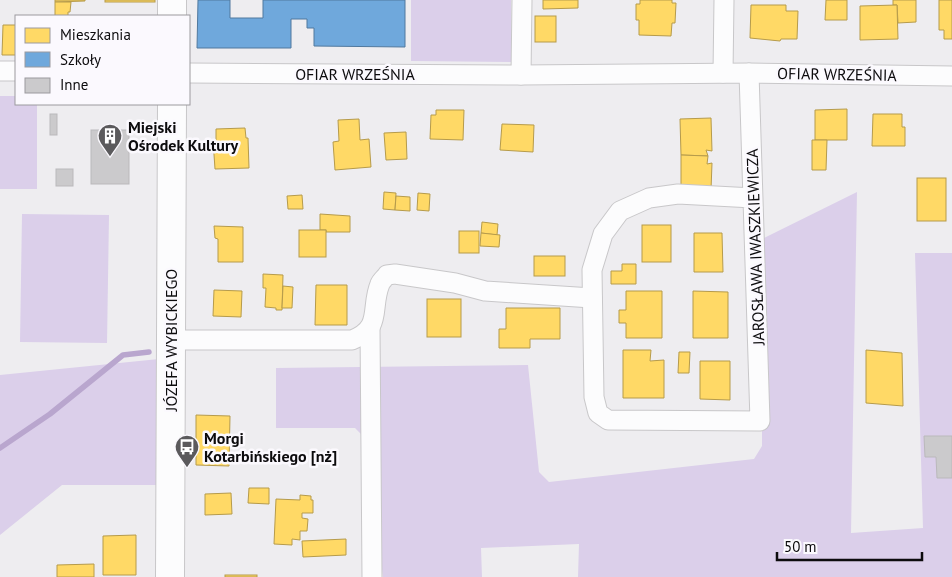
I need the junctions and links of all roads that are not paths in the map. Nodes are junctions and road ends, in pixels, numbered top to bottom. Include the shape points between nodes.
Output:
1 (172, 0) edge
2 (522, 0) edge
3 (724, 0) edge
4 (172, 15) edge
5 (0, 71) edge
6 (15, 71) edge
7 (190, 73) edge
8 (723, 73) junction
9 (749, 73) junction
10 (521, 75) junction
11 (952, 76) edge
12 (172, 105) edge
13 (753, 198) junction
14 (592, 298) junction
15 (370, 328) junction
16 (172, 340) junction
17 (170, 577) edge
18 (372, 577) edge

1 - 4 street
2 - 10 street
3 - 8 street
5 - 6 street
7 - 10 street, OFIAR WRZEŚNIA
8 - 9 street, OFIAR WRZEŚNIA
8 - 10 street, OFIAR WRZEŚNIA
9 - 11 street, OFIAR WRZEŚNIA
9 - 13 street, JAROSŁAWA IWASZKIEWICZA
12 - 16 street, JÓZEFA WYBICKIEGO
13 - 14 street via 678,194 649,198 620,210 603,234 592,270
13 - 14 street, JAROSŁAWA IWASZKIEWICZA via 760,421 608,420 598,413 594,397
14 - 15 street via 485,291 455,283 387,275 380,283
15 - 16 street via 352,340
15 - 18 street
16 - 17 street, JÓZEFA WYBICKIEGO

